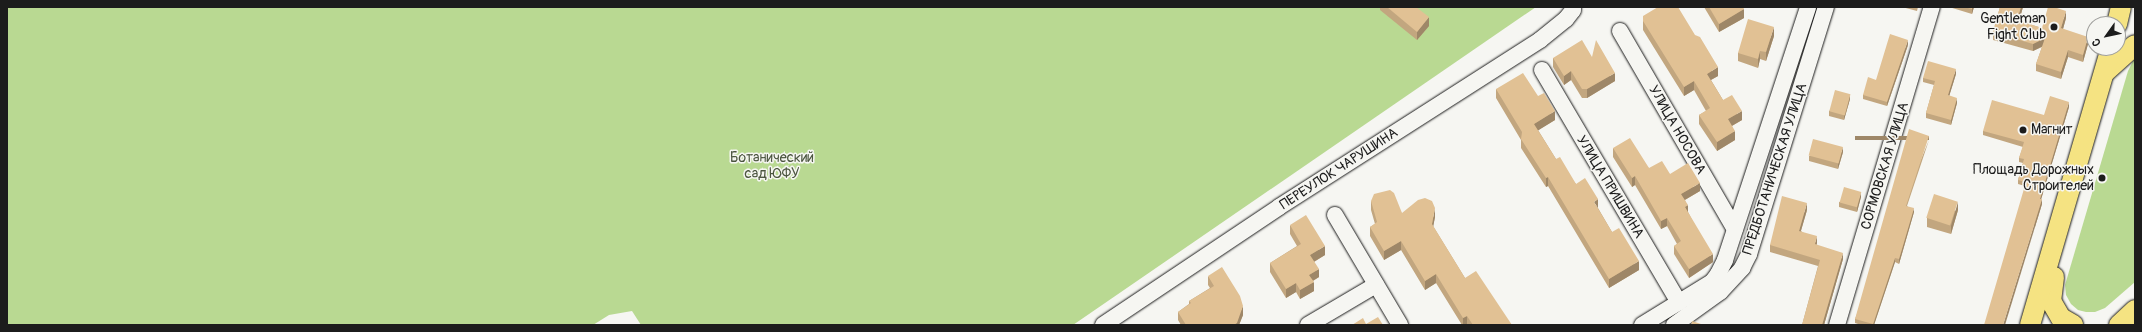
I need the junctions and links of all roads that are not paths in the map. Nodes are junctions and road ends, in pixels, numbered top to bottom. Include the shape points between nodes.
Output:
1 (1808, 7) edge
2 (1826, 7) edge
3 (1932, 7) edge
4 (1573, 9) edge
5 (1620, 31) dead end
6 (2135, 46) edge
7 (2109, 56) edge
8 (1542, 70) dead end
9 (2105, 72) junction
10 (1335, 215) dead end
11 (2062, 219) junction
12 (1735, 229) junction
13 (1376, 285) junction
14 (1678, 303) junction
15 (2126, 318) edge
16 (1103, 325) edge
17 (1308, 325) edge
18 (1400, 325) edge
19 (1642, 325) edge
20 (1674, 325) edge
21 (1837, 325) edge
22 (2030, 325) edge
23 (2073, 325) edge
24 (2104, 325) edge

1 - 12 street, ПРЕДБОТАНИЧЕСКАЯ УЛИЦА
2 - 20 street, ПРЕДБОТАНИЧЕСКАЯ УЛИЦА via 1749,254 1742,268 1720,292
3 - 21 street, СОРМОВСКАЯ УЛИЦА
4 - 16 street, ПЕРЕУЛОК ЧАРУШИНА via 1566,19 1540,40 1279,207
5 - 12 street, УЛИЦА НОСОВА
6 - 9 main road
7 - 9 main road
8 - 14 street, УЛИЦА ПРИШВИНА
9 - 11 main road
10 - 13 street
11 - 22 main road
11 - 23 main road via 2067,230 2052,287 2051,301 2061,318
12 - 14 street, ПРЕДБОТАНИЧЕСКАЯ УЛИЦА via 1726,260 1712,282
13 - 17 street
13 - 18 street
14 - 19 street, ПРЕДБОТАНИЧЕСКАЯ УЛИЦА
15 - 24 main road

